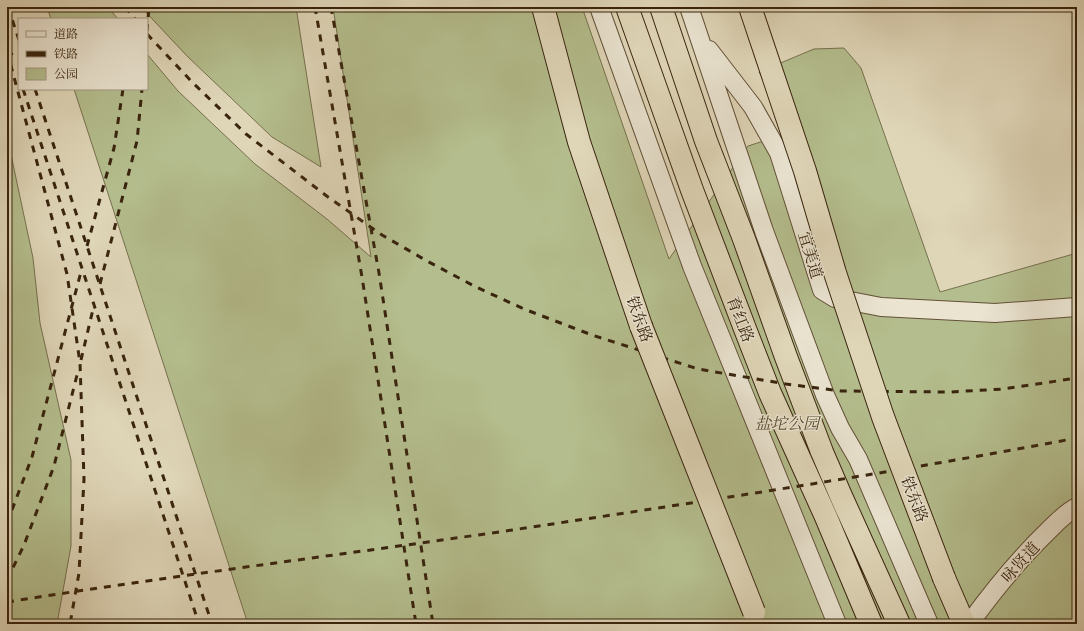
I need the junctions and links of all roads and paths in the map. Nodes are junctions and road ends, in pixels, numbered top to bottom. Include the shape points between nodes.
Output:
1 (542, 7) edge
2 (598, 7) edge
3 (628, 7) edge
4 (661, 7) edge
5 (689, 7) edge
6 (750, 7) edge
7 (700, 38) junction
8 (1077, 307) edge
9 (1077, 507) edge
10 (759, 624) edge
11 (837, 624) edge
12 (871, 624) edge
13 (899, 624) edge
14 (929, 624) edge
15 (964, 624) edge
16 (970, 624) edge

1 - 10 highway, 铁东路, bridge via 579,142 641,326
2 - 11 street, 育红路 via 692,266
3 - 12 highway, 育红路 via 692,190 770,393
4 - 13 highway, 育红路 via 706,141 822,452
5 - 7 street
6 - 15 highway, 铁东路, bridge via 883,417
7 - 8 street, 宜美道 via 753,108 779,153 822,290 835,298 881,307 994,312
7 - 14 street via 764,231 825,395 858,459
9 - 16 street, 咏贤道 via 1068,511 1025,553

